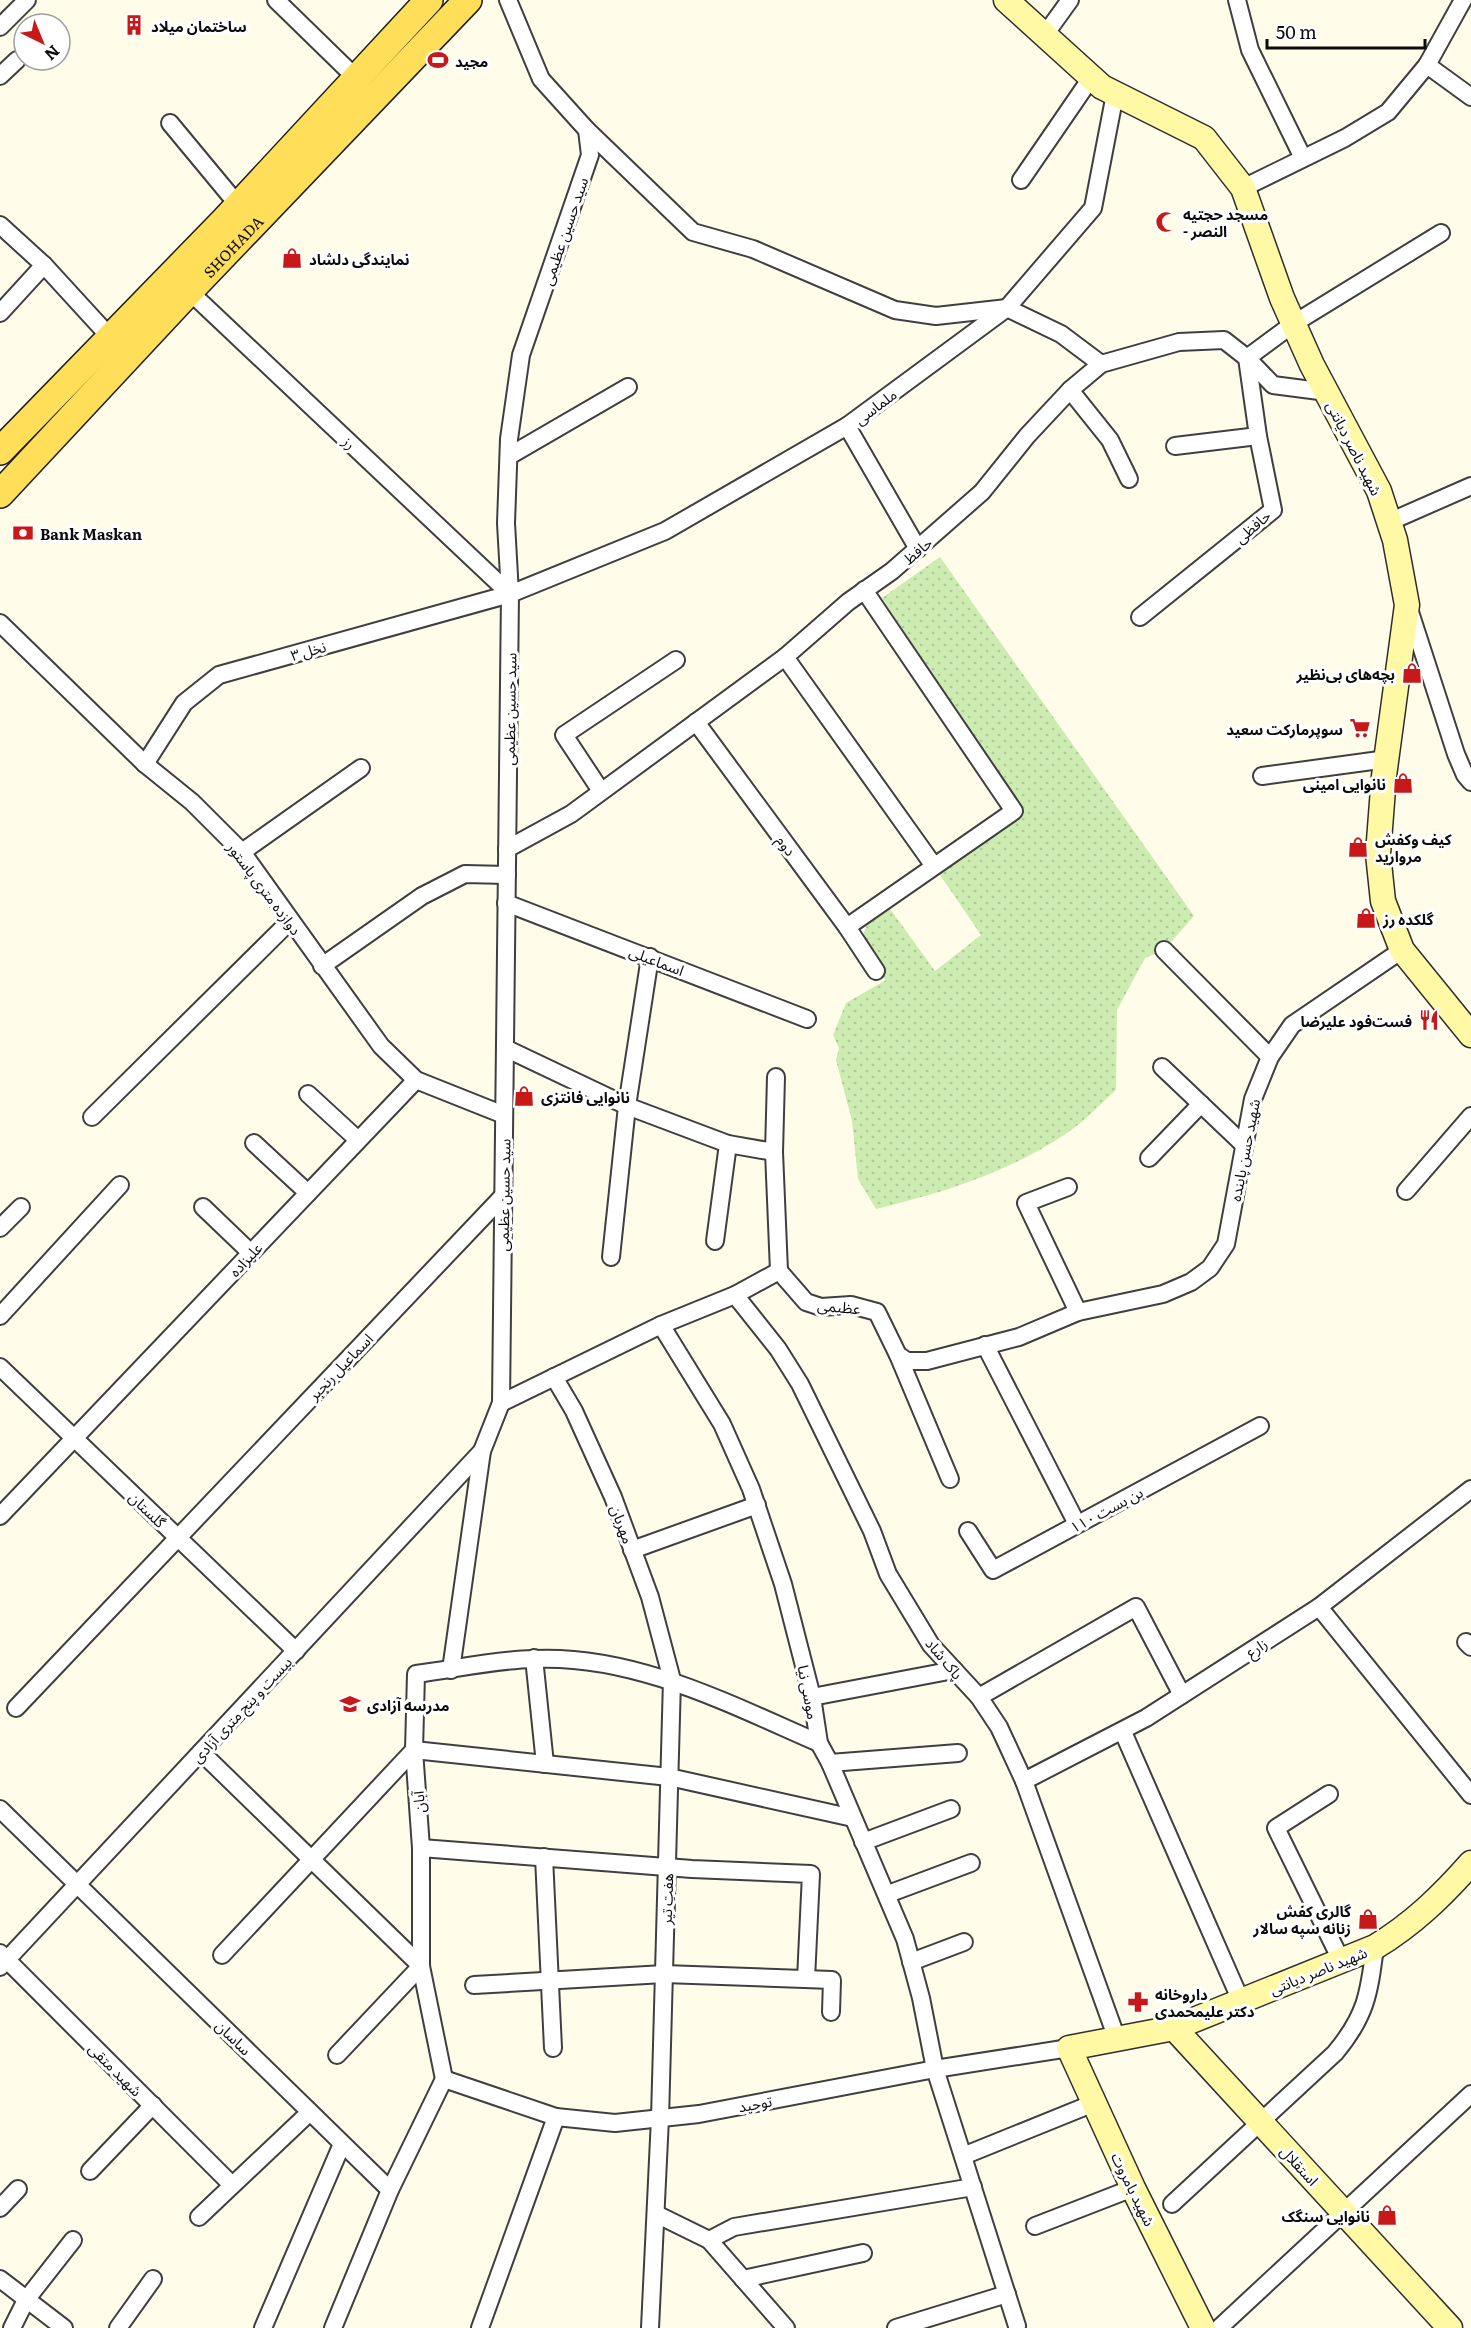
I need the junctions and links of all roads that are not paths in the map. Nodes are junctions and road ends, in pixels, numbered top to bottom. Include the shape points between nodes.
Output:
1 (27, 0) edge
2 (276, 0) edge
3 (429, 0) edge
4 (468, 0) edge
5 (508, 0) edge
6 (1006, 0) edge
7 (1070, 0) edge
8 (1237, 0) edge
9 (1457, 2) edge
10 (0, 27) edge
11 (1044, 36) junction
12 (12, 65) edge
13 (1427, 65) junction
14 (0, 76) edge
15 (356, 78) junction
16 (1091, 78) junction
17 (1115, 94) junction
18 (1471, 96) edge
19 (170, 123) dead end
20 (587, 130) junction
21 (1303, 158) junction
22 (1021, 180) dead end
23 (1244, 188) junction
24 (238, 206) junction
25 (0, 225) edge
26 (1441, 233) dead end
27 (44, 265) junction
28 (189, 291) junction
29 (1007, 308) junction
30 (0, 313) edge
31 (1293, 324) junction
32 (109, 336) junction
33 (1247, 358) junction
34 (1101, 364) junction
35 (628, 387) dead end
36 (1070, 390) junction
37 (1327, 392) junction
38 (847, 426) junction
39 (1258, 436) junction
40 (1175, 446) dead end
41 (0, 451) edge
42 (509, 456) junction
43 (1129, 479) dead end
44 (1471, 486) edge
45 (0, 494) edge
46 (1389, 522) junction
47 (918, 549) junction
48 (864, 590) junction
49 (510, 594) junction
50 (1407, 605) junction
51 (1140, 617) dead end
52 (0, 623) edge
53 (785, 657) junction
54 (676, 660) dead end
55 (696, 722) junction
56 (1387, 759) junction
57 (145, 764) junction
58 (361, 768) dead end
59 (1262, 776) dead end
60 (1471, 782) edge
61 (601, 791) junction
62 (507, 849) junction
63 (242, 852) junction
64 (934, 866) junction
65 (507, 875) junction
66 (506, 903) junction
67 (290, 921) junction
68 (847, 927) junction
69 (1164, 950) dead end
70 (1402, 951) junction
71 (650, 957) junction
72 (322, 966) junction
73 (876, 971) dead end
74 (807, 1019) dead end
75 (1471, 1035) edge
76 (505, 1048) junction
77 (1270, 1058) junction
78 (1162, 1067) dead end
79 (776, 1077) dead end
80 (416, 1080) junction
81 (308, 1094) dead end
82 (1201, 1104) junction
83 (627, 1106) junction
84 (504, 1115) junction
85 (1471, 1116) edge
86 (92, 1117) dead end
87 (358, 1140) junction
88 (254, 1143) dead end
89 (728, 1144) junction
90 (1244, 1145) junction
91 (774, 1152) junction
92 (1149, 1158) dead end
93 (120, 1185) dead end
94 (1068, 1187) dead end
95 (1406, 1191) dead end
96 (308, 1193) junction
97 (503, 1196) junction
98 (21, 1207) dead end
99 (203, 1207) dead end
100 (0, 1228) edge
101 (715, 1240) dead end
102 (251, 1253) junction
103 (611, 1257) dead end
104 (779, 1271) junction
105 (735, 1295) junction
106 (1078, 1312) junction
107 (0, 1316) edge
108 (661, 1325) junction
109 (985, 1345) junction
110 (898, 1355) junction
111 (0, 1367) edge
112 (554, 1377) junction
113 (501, 1403) junction
114 (1260, 1426) dead end
115 (75, 1439) junction
116 (482, 1451) junction
117 (950, 1479) dead end
118 (1471, 1489) edge
119 (757, 1505) junction
120 (0, 1516) edge
121 (1077, 1524) junction
122 (968, 1531) dead end
123 (176, 1536) junction
124 (632, 1550) junction
125 (1319, 1607) junction
126 (296, 1651) junction
127 (534, 1658) junction
128 (451, 1670) junction
129 (954, 1670) junction
130 (672, 1680) junction
131 (1182, 1695) junction
132 (812, 1697) junction
133 (979, 1697) junction
134 (16, 1708) dead end
135 (1123, 1732) junction
136 (819, 1743) junction
137 (414, 1750) junction
138 (201, 1752) junction
139 (958, 1754) dead end
140 (830, 1763) junction
141 (545, 1764) junction
142 (669, 1777) junction
143 (1024, 1780) junction
144 (1329, 1794) dead end
145 (1471, 1796) edge
146 (0, 1809) edge
147 (951, 1809) dead end
148 (853, 1818) junction
149 (863, 1842) junction
150 (421, 1848) junction
151 (544, 1857) junction
152 (311, 1858) junction
153 (971, 1863) dead end
154 (1471, 1863) edge
155 (667, 1867) junction
156 (77, 1884) junction
157 (888, 1894) junction
158 (964, 1942) dead end
159 (1376, 1947) junction
160 (222, 1955) dead end
161 (2, 1960) edge
162 (1341, 1960) junction
163 (911, 1962) junction
164 (421, 1966) junction
165 (664, 1974) junction
166 (806, 1979) junction
167 (550, 1980) junction
168 (474, 1985) dead end
169 (1241, 2001) junction
170 (831, 2012) dead end
171 (1174, 2028) junction
172 (1117, 2039) junction
173 (553, 2048) dead end
174 (1069, 2048) junction
175 (337, 2055) dead end
176 (935, 2069) junction
177 (444, 2079) junction
178 (1471, 2094) edge
179 (1094, 2103) junction
180 (153, 2105) junction
181 (310, 2112) junction
182 (556, 2117) junction
183 (660, 2118) junction
184 (1261, 2122) junction
185 (342, 2144) junction
186 (963, 2156) junction
187 (90, 2171) dead end
188 (232, 2185) junction
189 (973, 2187) junction
190 (1133, 2188) junction
191 (18, 2189) dead end
192 (390, 2190) junction
193 (1172, 2204) dead end
194 (0, 2208) edge
195 (1344, 2212) junction
196 (656, 2214) junction
197 (199, 2217) dead end
198 (1035, 2226) dead end
199 (73, 2240) dead end
200 (709, 2240) junction
201 (863, 2253) dead end
202 (0, 2279) edge
203 (153, 2279) dead end
204 (742, 2279) junction
205 (1007, 2294) junction
206 (26, 2300) junction
207 (1017, 2326) dead end
208 (12, 2328) edge
209 (64, 2328) edge
210 (118, 2328) edge
211 (263, 2328) edge
212 (333, 2328) edge
213 (480, 2328) edge
214 (650, 2328) edge
215 (786, 2328) edge
216 (896, 2328) edge
217 (1203, 2328) edge
218 (1219, 2328) edge
219 (1450, 2328) edge

1 - 10 street
2 - 15 street
3 - 15 main road, SHOHADA
4 - 28 main road, SHOHADA
5 - 20 street via 541,79
6 - 11 main road, شهید ناصر دیانتی
7 - 11 street
8 - 21 street via 1250,50
9 - 13 street
11 - 16 main road, شهید ناصر دیانتی
12 - 14 street
13 - 18 street
13 - 21 street via 1388,112
15 - 24 main road, SHOHADA
16 - 17 main road, شهید ناصر دیانتی
16 - 22 street
17 - 23 main road, شهید ناصر دیانتی via 1204,138
17 - 29 street, ملماسی via 1093,208
19 - 24 street
20 - 29 street via 693,232 753,249 895,310 936,316
20 - 42 street, سید حسین عظیمی via 590,155 521,355
21 - 23 street
23 - 31 main road, شهید ناصر دیانتی
24 - 32 main road, SHOHADA
25 - 27 street
26 - 31 street
27 - 30 street
27 - 32 street
28 - 45 main road, SHOHADA
28 - 49 street, رز
29 - 34 street via 1061,334
29 - 38 street, ملماسی
31 - 33 street
31 - 37 main road, شهید ناصر دیانتی
32 - 41 main road, SHOHADA
33 - 34 street, حافظ via 1224,340 1179,342
33 - 37 street, حافظ via 1273,385
33 - 39 street, حافظی
34 - 36 street, حافظ
35 - 42 street
36 - 43 street via 1110,440
36 - 47 street, حافظ via 982,492
37 - 46 main road, شهید ناصر دیانتی via 1379,491
38 - 47 street
38 - 49 street, ملماسی via 665,531
39 - 40 street
39 - 51 street, حافظی via 1273,510
42 - 49 street, سید حسین عظیمی via 506,523
44 - 46 street
46 - 50 main road, شهید ناصر دیانتی
47 - 48 street, حافظ
48 - 53 street, حافظ
48 - 64 street via 1014,812
49 - 57 street, نخل ۳ via 219,675 184,703
49 - 62 street, سید حسین عظیمی
50 - 56 main road, شهید ناصر دیانتی
50 - 60 street via 1456,754
52 - 57 street, دوازده متری پاستور
53 - 55 street, حافظ
53 - 64 street
54 - 61 street via 564,735
55 - 61 street, حافظ
55 - 68 street, دوم
56 - 59 street
56 - 70 main road, شهید ناصر دیانتی via 1378,854 1383,901
57 - 63 street, دوازده متری پاستور via 192,802
58 - 63 street
61 - 62 street, حافظ via 571,814
62 - 65 street, سید حسین عظیمی
63 - 67 street, دوازده متری پاستور
64 - 68 street
65 - 66 street, سید حسین عظیمی
65 - 72 street via 465,874 422,896
66 - 71 street, اسماعیلی
66 - 76 street, سید حسین عظیمی
67 - 72 street, دوازده متری پاستور
67 - 86 street
68 - 73 street, دوم
69 - 77 street
70 - 75 main road, شهید ناصر دیانتی
70 - 77 street, شهید حسن پاینده via 1292,1025
71 - 74 street, اسماعیلی
71 - 83 street
72 - 80 street, دوازده متری پاستور via 381,1046
76 - 83 street
76 - 84 street, سید حسین عظیمی
77 - 90 street, شهید حسن پاینده via 1253,1099
78 - 82 street
79 - 91 street
80 - 84 street, دوازده متری پاستور
80 - 87 street, علیزاده
81 - 87 street
82 - 90 street
82 - 92 street
83 - 89 street
83 - 103 street
84 - 97 street, سید حسین عظیمی
85 - 95 street
87 - 96 street, علیزاده
88 - 96 street
89 - 91 street
89 - 101 street
90 - 106 street, شهید حسن پاینده via 1226,1244 1210,1268 1191,1282 1163,1294
91 - 104 street
93 - 107 street
94 - 106 street via 1026,1203
96 - 102 street, علیزاده
97 - 113 street, سید حسین عظیمی
97 - 123 street, اسماعیل رنجبر
98 - 100 street
99 - 102 street
102 - 115 street, علیزاده
104 - 105 street
104 - 110 street, عظیمی via 806,1302 821,1307 851,1305 877,1312
105 - 108 street
105 - 129 street, پاک شاد via 800,1384 872,1531 888,1574 931,1645
106 - 109 street via 1018,1337
108 - 112 street
108 - 119 street, موسی نیا via 722,1424
109 - 110 street via 927,1361 907,1361
109 - 121 street
110 - 117 street
111 - 115 street, گلستان
112 - 113 street
112 - 124 street, مهربان via 613,1497
113 - 116 street, سید حسین عظیمی
114 - 121 street, بن بست ۱۱۰
115 - 120 street, علیزاده
115 - 123 street, گلستان
116 - 126 street, بیست و پنج متری آزادی
116 - 128 street
118 - 125 street, زارع
119 - 124 street
119 - 132 street, موسی نیا via 783,1584
121 - 122 street, بن بست ۱۱۰ via 993,1570
123 - 126 street, گلستان
123 - 134 street, اسماعیل رنجبر
124 - 130 street, مهربان via 650,1597
125 - 131 street, زارع
125 - 145 street
126 - 138 street, بیست و پنج متری آزادی
127 - 128 street
127 - 130 street via 601,1663
127 - 141 street
128 - 137 street, آبان via 416,1674
129 - 132 street
129 - 133 street, پاک شاد
130 - 136 street
130 - 142 street, هفتِ تیر
131 - 133 street via 1136,1607
131 - 135 street, زارع
132 - 136 street, موسی نیا
133 - 143 street, پاک شاد via 999,1727
135 - 143 street, زارع
135 - 169 street
136 - 140 street, موسی نیا
137 - 141 street
137 - 150 street, آبان
137 - 152 street
138 - 152 street
138 - 156 street, بیست و پنج متری آزادی
139 - 140 street
140 - 148 street, موسی نیا
141 - 142 street
142 - 148 street
142 - 155 street, هفتِ تیر
143 - 172 street, پاک شاد
144 - 162 street via 1276,1828
146 - 156 street, ساسان
147 - 149 street
148 - 149 street, موسی نیا
149 - 157 street, موسی نیا
150 - 151 street
150 - 164 street, آبان
151 - 155 street
151 - 167 street
152 - 160 street
152 - 164 street
153 - 157 street
154 - 159 main road, شهید ناصر دیانتی via 1404,1930
155 - 165 street, هفتِ تیر
155 - 166 street via 811,1874
156 - 161 street, بیست و پنج متری آزادی
156 - 181 street, ساسان
157 - 163 street, موسی نیا
158 - 163 street
159 - 162 main road, شهید ناصر دیانتی
159 - 184 street via 1369,1996 1354,2030
161 - 180 street, شهید متقی
162 - 169 main road, شهید ناصر دیانتی
163 - 176 street, موسی نیا
164 - 175 street
164 - 177 street, آبان
165 - 166 street
165 - 167 street
165 - 183 street, هفتِ تیر
166 - 170 street via 832,1980
167 - 168 street
167 - 173 street
169 - 171 main road, شهید ناصر دیانتی
171 - 172 main road, شهید ناصر دیانتی
171 - 184 main road, استقلال
172 - 174 main road, شهید ناصر دیانتی
174 - 176 street, توحید
174 - 179 main road, شهید بامروت
176 - 183 street, توحید
176 - 186 street, موسی نیا
177 - 182 street, توحید
177 - 192 street
178 - 195 street
179 - 186 street
179 - 190 main road, شهید بامروت
180 - 187 street
180 - 188 street, شهید متقی
181 - 185 street, ساسان
181 - 188 street
182 - 183 street, توحید via 615,2123
182 - 213 street
183 - 196 street, هفتِ تیر
184 - 193 street
184 - 195 main road, استقلال
185 - 192 street, ساسان
185 - 211 street
186 - 189 street, موسی نیا
188 - 197 street
189 - 200 street via 734,2226
189 - 205 street, موسی نیا
190 - 198 street
190 - 217 main road, شهید بامروت
191 - 194 street
192 - 212 street
195 - 218 street
195 - 219 main road, استقلال
196 - 200 street
196 - 214 street, هفتِ تیر
199 - 206 street
200 - 204 street
201 - 204 street
202 - 206 street
203 - 210 street
204 - 215 street
205 - 207 street, موسی نیا
205 - 216 street
206 - 208 street
206 - 209 street

